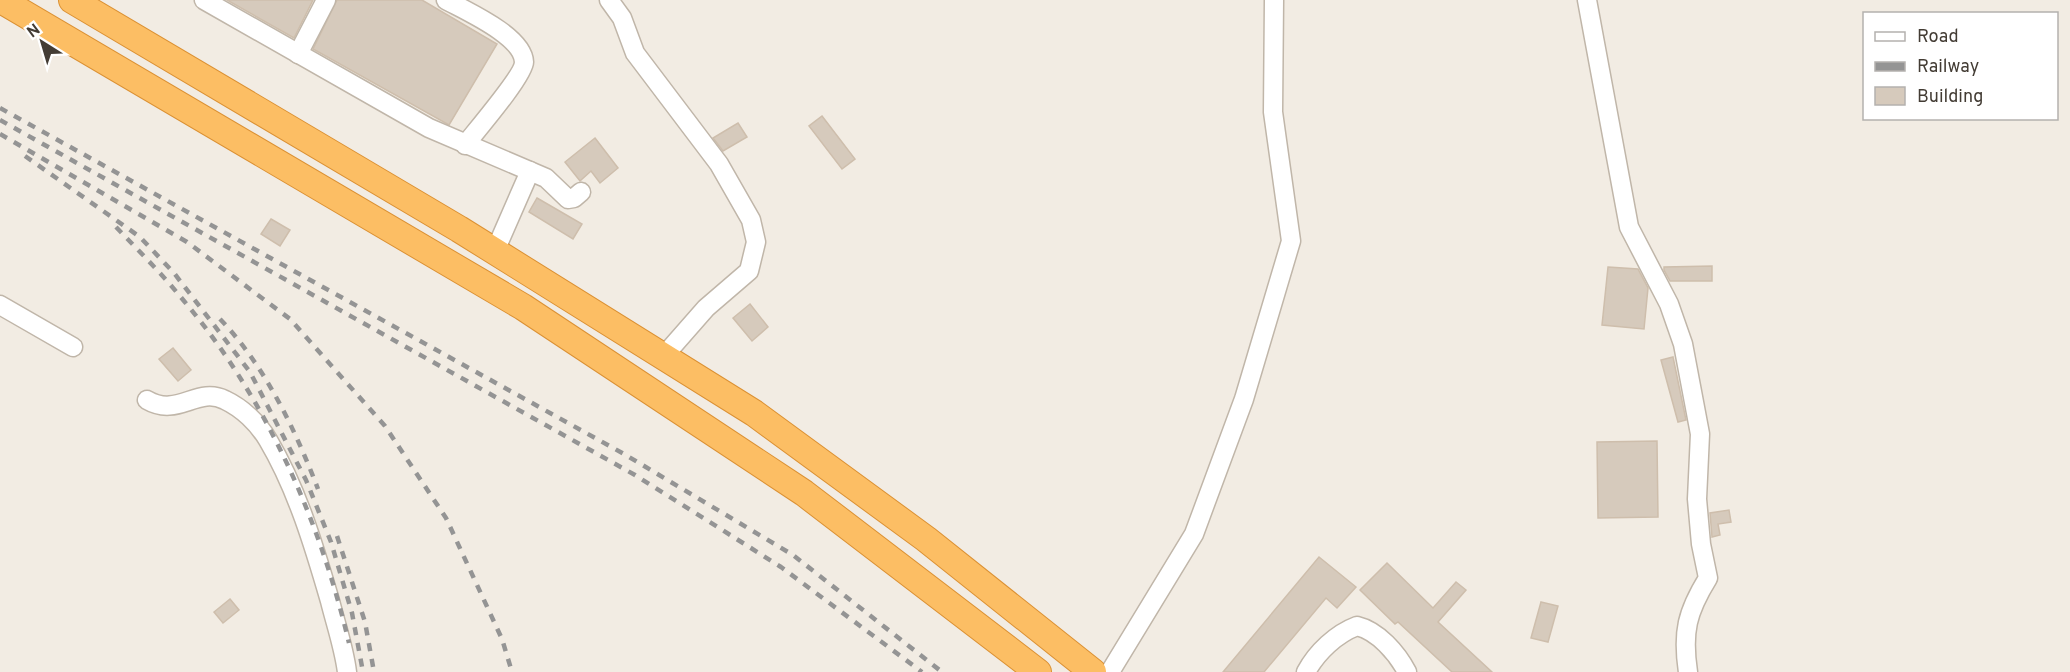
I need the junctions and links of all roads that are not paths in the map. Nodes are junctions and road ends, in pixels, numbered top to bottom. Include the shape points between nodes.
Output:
1 (1, 0) edge
2 (72, 0) edge
3 (204, 0) edge
4 (325, 0) edge
5 (446, 0) edge
6 (609, 0) edge
7 (1274, 0) edge
8 (1587, 0) edge
9 (298, 54) junction
10 (465, 145) junction
11 (530, 171) junction
12 (581, 192) dead end
13 (495, 251) junction
14 (0, 305) edge
15 (73, 347) dead end
16 (663, 357) junction
17 (147, 400) dead end
18 (347, 672) edge
19 (1038, 672) edge
20 (1093, 672) edge
21 (1110, 672) edge
22 (1306, 672) edge
23 (1407, 672) edge
24 (1688, 672) edge

1 - 19 highway via 533,314 804,493
2 - 13 highway
3 - 9 street
4 - 9 street
5 - 10 street via 500,30 522,52 524,63 519,77
6 - 16 street via 622,18 635,53 719,164 751,220 756,242 749,271 706,308
7 - 21 street via 1273,112 1291,241 1244,399 1194,534
8 - 24 street via 1629,227 1669,304 1683,344 1700,434 1697,499 1708,578 1694,599 1686,625
9 - 10 street
10 - 11 street
11 - 12 street via 546,178 568,199
11 - 13 street
13 - 16 highway
14 - 15 street
16 - 20 highway via 754,413 821,461
17 - 18 street via 158,406 174,407 202,396 222,398 243,410 267,438 318,559
22 - 23 street via 1340,633 1357,626 1379,637

